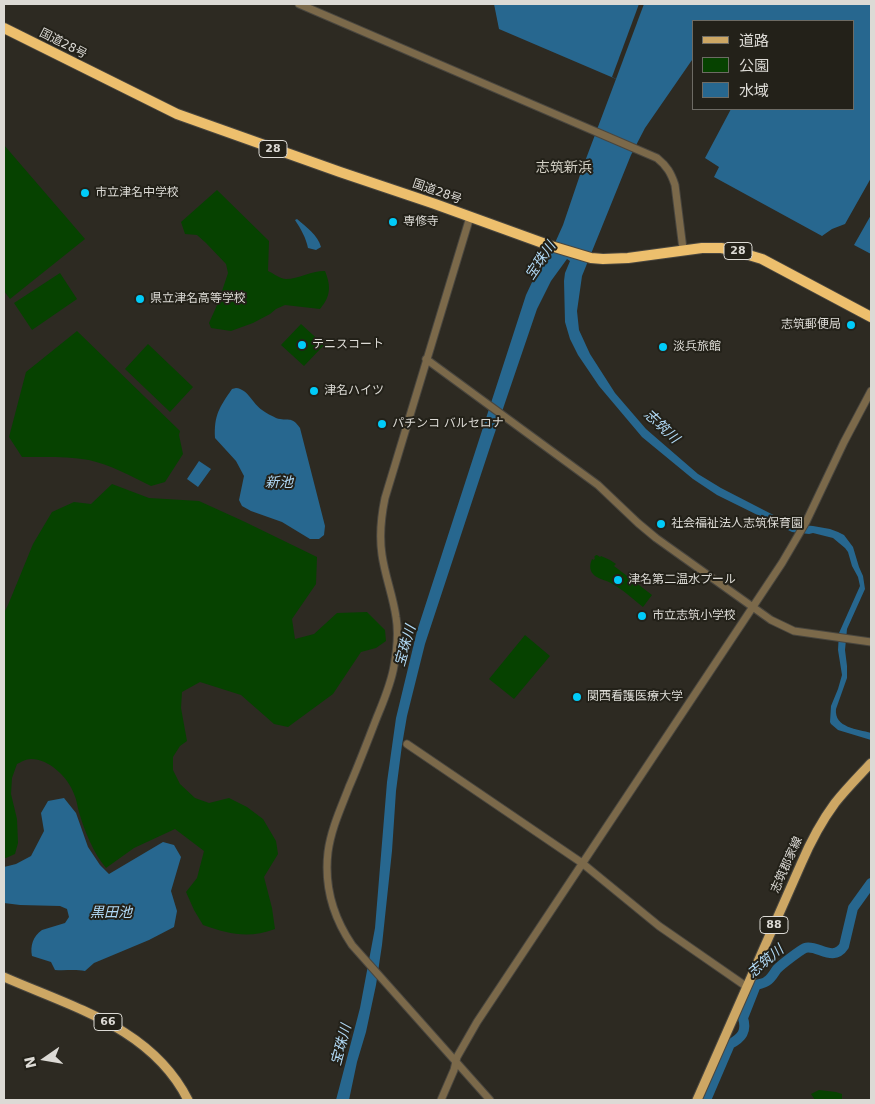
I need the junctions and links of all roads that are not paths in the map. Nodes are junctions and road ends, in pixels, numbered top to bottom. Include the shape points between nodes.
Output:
1 (299, 4) edge
2 (4, 28) edge
3 (470, 216) junction
4 (683, 250) junction
5 (871, 317) edge
6 (426, 359) junction
7 (871, 391) edge
8 (753, 608) junction
9 (871, 642) edge
10 (407, 744) dead end
11 (871, 763) edge
12 (582, 863) junction
13 (4, 977) edge
14 (747, 987) junction
15 (456, 1062) junction
16 (188, 1100) edge
17 (442, 1100) edge
18 (490, 1100) edge
19 (697, 1100) edge

1 - 4 street via 657,158 670,170 675,185
2 - 3 highway, 国道28号 / 28 via 177,114
3 - 4 highway, 国道28号 / 28 via 591,258 620,259
3 - 6 street
4 - 5 highway, 国道28号 / 28 via 720,248 756,257
6 - 8 street via 598,485 656,538
6 - 15 street via 381,519 382,554 397,628 394,667 336,821 328,852 328,882 333,909 344,934
7 - 8 street via 806,522
8 - 9 street via 794,631
8 - 12 street
10 - 12 street
11 - 14 main road, 志筑郡家線 / 88 via 834,804 817,831
12 - 14 street via 659,926
12 - 15 street via 478,1020
13 - 16 main road, 66 via 112,1024 132,1037 164,1064
14 - 19 main road, 志筑郡家線 / 88
15 - 17 street
15 - 18 street

